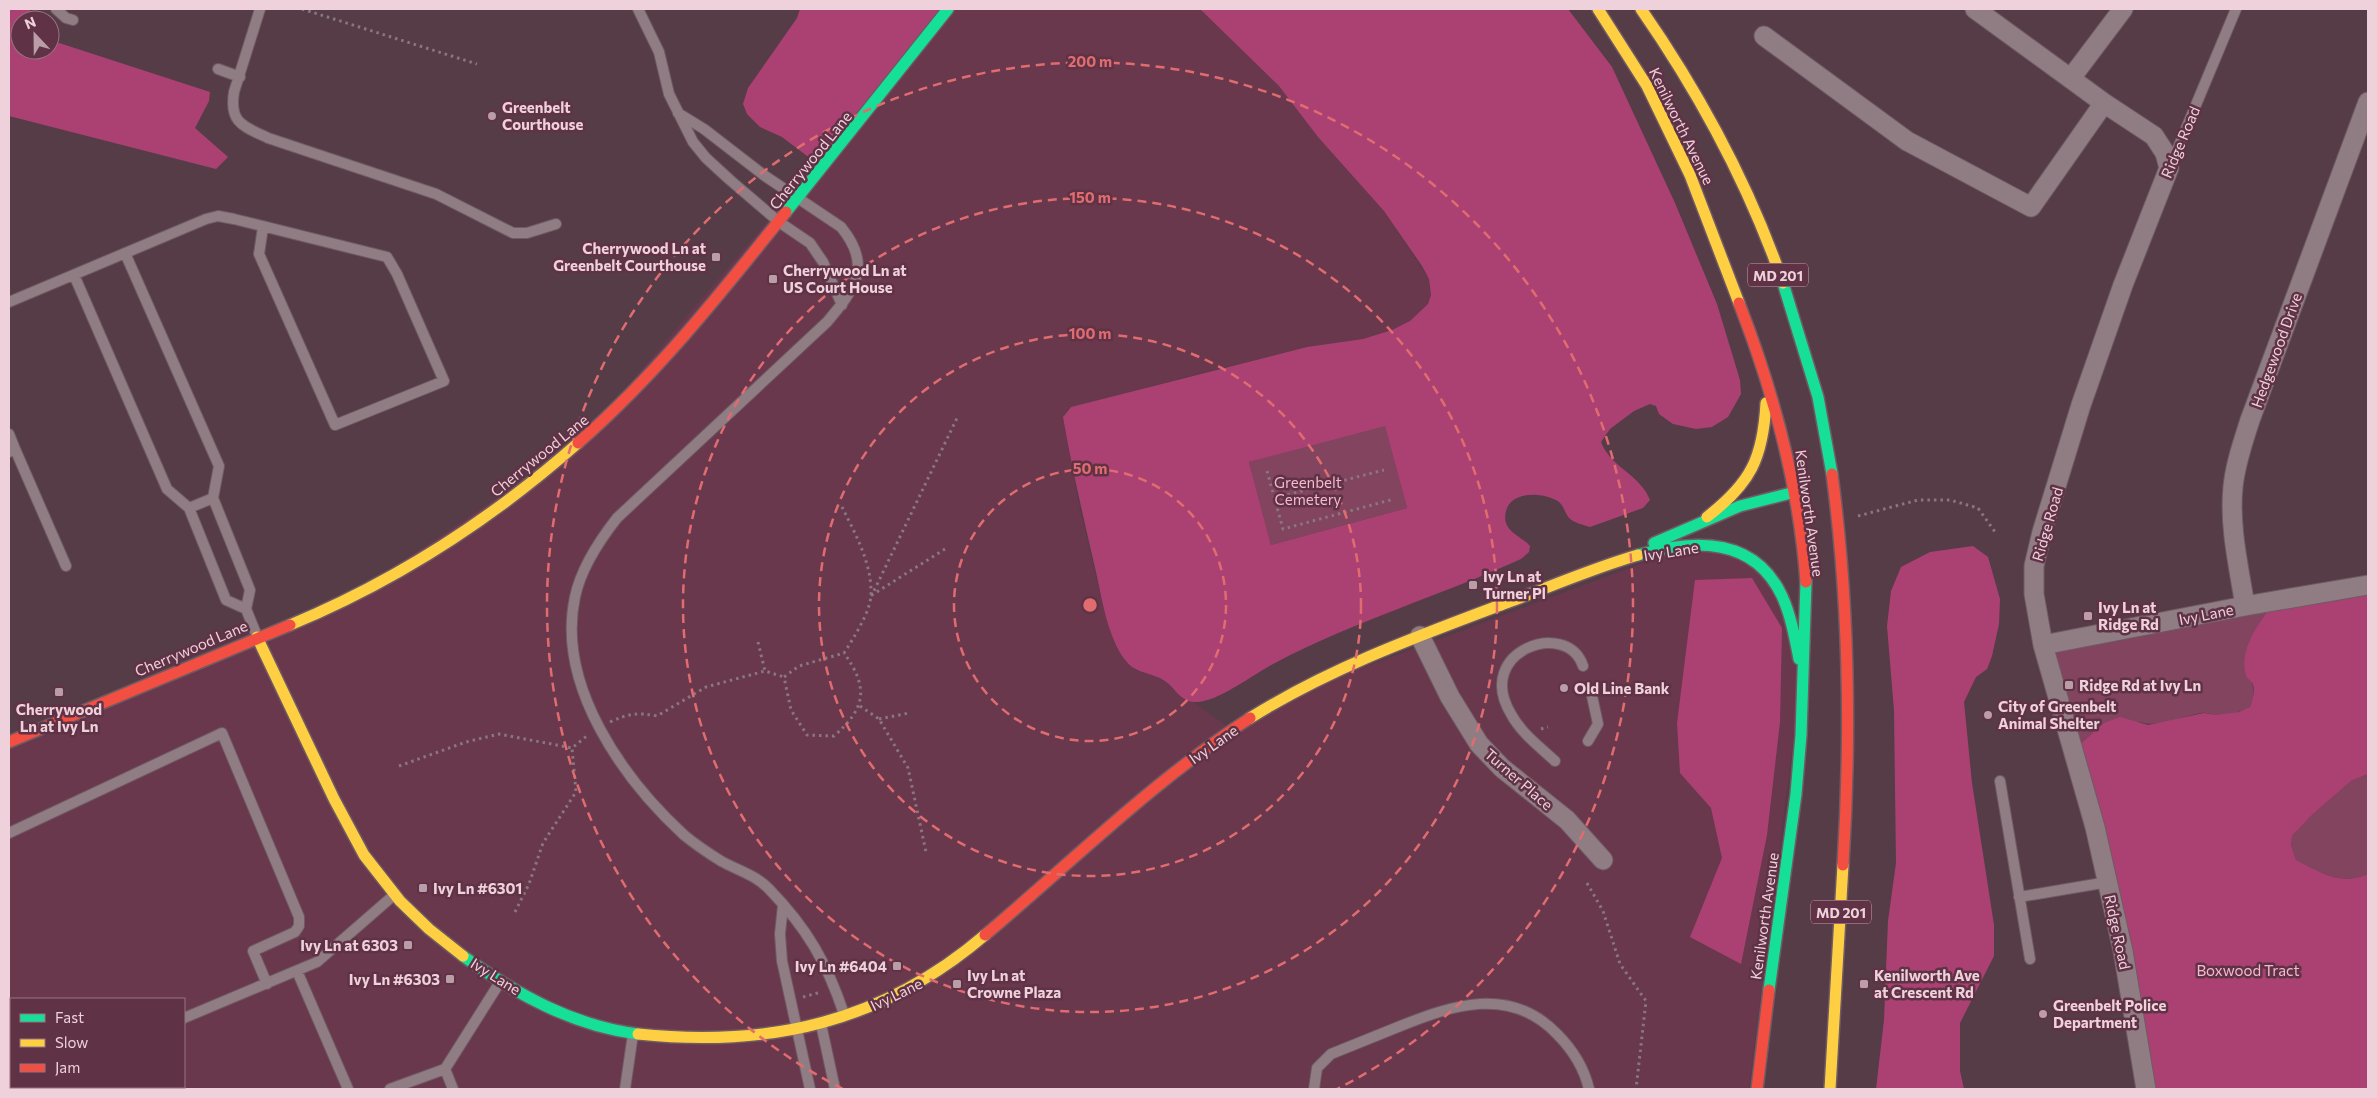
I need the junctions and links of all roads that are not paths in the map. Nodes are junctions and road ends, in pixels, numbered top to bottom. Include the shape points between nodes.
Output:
1 (56, 9) edge
2 (260, 9) edge
3 (638, 9) edge
4 (948, 9) edge
5 (1598, 9) edge
6 (1641, 9) edge
7 (1975, 9) edge
8 (2123, 9) edge
9 (2236, 9) edge
10 (73, 20) dead end
11 (1764, 36) dead end
12 (218, 69) dead end
13 (240, 76) junction
14 (2071, 78) junction
15 (2368, 102) edge
16 (2104, 103) junction
17 (678, 112) junction
18 (2169, 168) junction
19 (798, 198) junction
20 (779, 222) junction
21 (556, 224) dead end
22 (263, 227) junction
23 (125, 253) junction
24 (74, 275) junction
25 (9, 302) edge
26 (842, 305) junction
27 (1767, 382) junction
28 (9, 434) edge
29 (12, 451) edge
30 (1795, 492) junction
31 (213, 498) junction
32 (1810, 500) dead end
33 (189, 508) junction
34 (1707, 517) junction
35 (1826, 527) dead end
36 (1611, 564) junction
37 (66, 566) dead end
38 (1841, 567) junction
39 (2368, 585) edge
40 (2245, 606) junction
41 (246, 609) junction
42 (1420, 636) junction
43 (257, 637) junction
44 (2044, 645) junction
45 (1583, 666) dead end
46 (1802, 672) junction
47 (1592, 696) dead end
48 (1588, 741) dead end
49 (9, 742) edge
50 (1555, 761) dead end
51 (2000, 781) dead end
52 (9, 833) edge
53 (1603, 860) dead end
54 (2108, 882) junction
55 (395, 895) junction
56 (2019, 897) junction
57 (782, 905) junction
58 (2030, 959) dead end
59 (296, 971) junction
60 (501, 981) junction
61 (267, 984) junction
62 (845, 1016) junction
63 (185, 1018) edge
64 (821, 1024) junction
65 (798, 1030) junction
66 (633, 1033) junction
67 (445, 1069) junction
68 (348, 1089) edge
69 (390, 1089) edge
70 (453, 1089) edge
71 (625, 1089) edge
72 (810, 1089) edge
73 (835, 1089) edge
74 (1314, 1089) edge
75 (1590, 1089) edge
76 (1757, 1089) edge
77 (1830, 1089) edge
78 (2146, 1089) edge

1 - 10 lane
2 - 13 lane
3 - 17 lane via 659,52 669,94
4 - 19 street, Cherrywood Lane
5 - 27 street, Kenilworth Avenue / MD 201 via 1647,86 1686,166 1731,276
6 - 38 street, Kenilworth Avenue / MD 201 via 1687,77 1730,157 1758,219 1795,321 1817,396 1830,460
7 - 14 street
8 - 14 street
9 - 18 lane, Ridge Road
11 - 16 street via 1906,141 2031,207
12 - 13 lane
13 - 21 lane via 232,112 242,126 268,138 436,194 513,233 527,233
14 - 16 street
15 - 40 street, Hedgewood Drive via 2250,420 2239,458 2233,487 2233,516
16 - 18 street via 2154,136 2165,153
17 - 19 lane
17 - 20 lane via 693,142 706,158
18 - 44 street, Ridge Road via 2096,362 2042,532 2034,566 2034,594
19 - 20 street, Cherrywood Lane
19 - 26 lane via 841,227 857,253 860,268
20 - 26 lane via 810,243 823,262
20 - 43 street, Cherrywood Lane via 654,372 542,475 410,567 334,607
22 - 22 lane via 387,257 444,381 335,425 259,254
22 - 23 lane via 234,219 212,218
23 - 24 lane
23 - 31 lane via 219,466
24 - 25 lane
24 - 33 lane via 167,489
26 - 57 lane via 617,518 601,538 575,598 572,630 576,661 591,708 618,761 640,791 685,836 757,879
27 - 30 street, Kenilworth Avenue / MD 201
27 - 34 street via 1766,432 1754,470 1726,503
28 - 29 lane
29 - 37 lane
30 - 32 street
30 - 34 street, Ivy Lane via 1764,497
30 - 46 street, Kenilworth Avenue / MD 201 via 1807,594
31 - 33 lane
31 - 41 lane via 250,590
33 - 41 lane via 226,600
34 - 36 street, Ivy Lane
35 - 38 street
36 - 42 street, Ivy Lane
36 - 46 street, Ivy Lane via 1662,549 1691,545 1722,547 1745,554 1764,568 1781,591 1792,622
38 - 77 street, Kenilworth Avenue / MD 201 via 1848,759
39 - 40 street, Ivy Lane
40 - 44 street, Ivy Lane
41 - 43 lane
42 - 53 street, Turner Place via 1450,697 1479,744 1509,774 1566,820
42 - 62 street, Ivy Lane via 1315,681 1246,721 1178,768 965,952 904,991
43 - 49 street, Cherrywood Lane
43 - 55 street, Ivy Lane via 348,828
44 - 54 street, Ridge Road
45 - 50 lane via 1564,645 1551,642 1524,649 1507,665 1502,677 1501,688 1518,726
46 - 76 street, Kenilworth Avenue / MD 201 via 1796,794
47 - 48 lane via 1598,724
51 - 56 lane
52 - 61 lane via 222,733 299,917 295,932 254,951
54 - 56 lane
54 - 78 street, Ridge Road
55 - 59 lane via 317,962
55 - 60 street, Ivy Lane via 444,941
56 - 58 lane
57 - 62 lane via 807,933 818,952
57 - 65 lane via 782,961
59 - 61 lane
59 - 68 lane
60 - 66 street, Ivy Lane via 543,1006
60 - 67 lane
61 - 63 lane
62 - 64 street, Ivy Lane
64 - 65 street, Ivy Lane
64 - 73 lane
65 - 66 street, Ivy Lane via 708,1039
65 - 72 lane
66 - 71 lane
67 - 69 lane
67 - 70 lane
74 - 75 lane via 1317,1068 1331,1054 1444,1009 1483,1002 1513,1007 1543,1020 1577,1058

